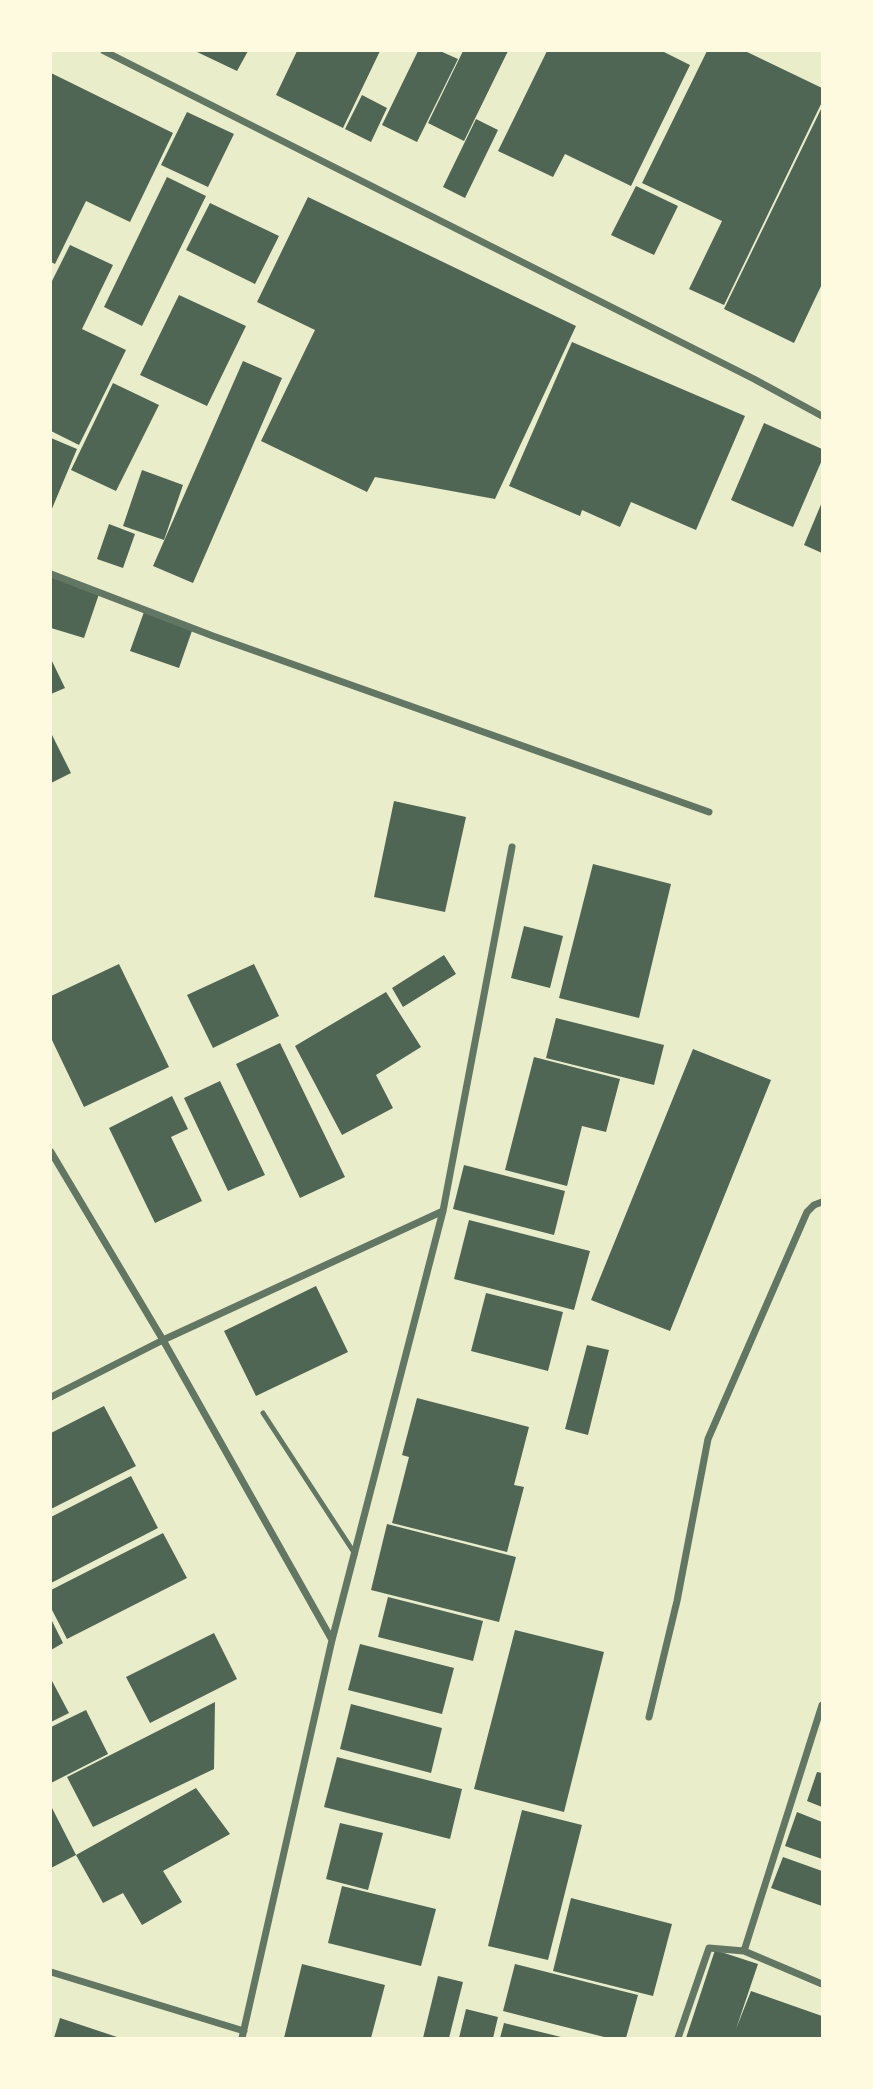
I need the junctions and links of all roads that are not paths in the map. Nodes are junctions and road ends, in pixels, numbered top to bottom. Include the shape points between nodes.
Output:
1 (104, 51) edge
2 (822, 416) edge
3 (51, 574) edge
4 (709, 812) dead end
5 (512, 847) dead end
6 (51, 1152) edge
7 (822, 1202) edge
8 (443, 1211) junction
9 (163, 1340) junction
10 (51, 1397) edge
11 (263, 1413) dead end
12 (355, 1555) junction
13 (332, 1640) junction
14 (822, 1705) edge
15 (649, 1717) dead end
16 (744, 1951) junction
17 (51, 1972) edge
18 (822, 1984) edge
19 (243, 2035) edge
20 (678, 2038) edge

1 - 2 street
3 - 4 street
5 - 8 street
6 - 9 street
7 - 15 street via 807,1212 708,1439
8 - 9 street
8 - 12 street
9 - 10 street
9 - 13 street
11 - 12 lane
12 - 13 street
13 - 19 street
14 - 16 street
16 - 18 street
16 - 20 street via 709,1948
17 - 19 street

